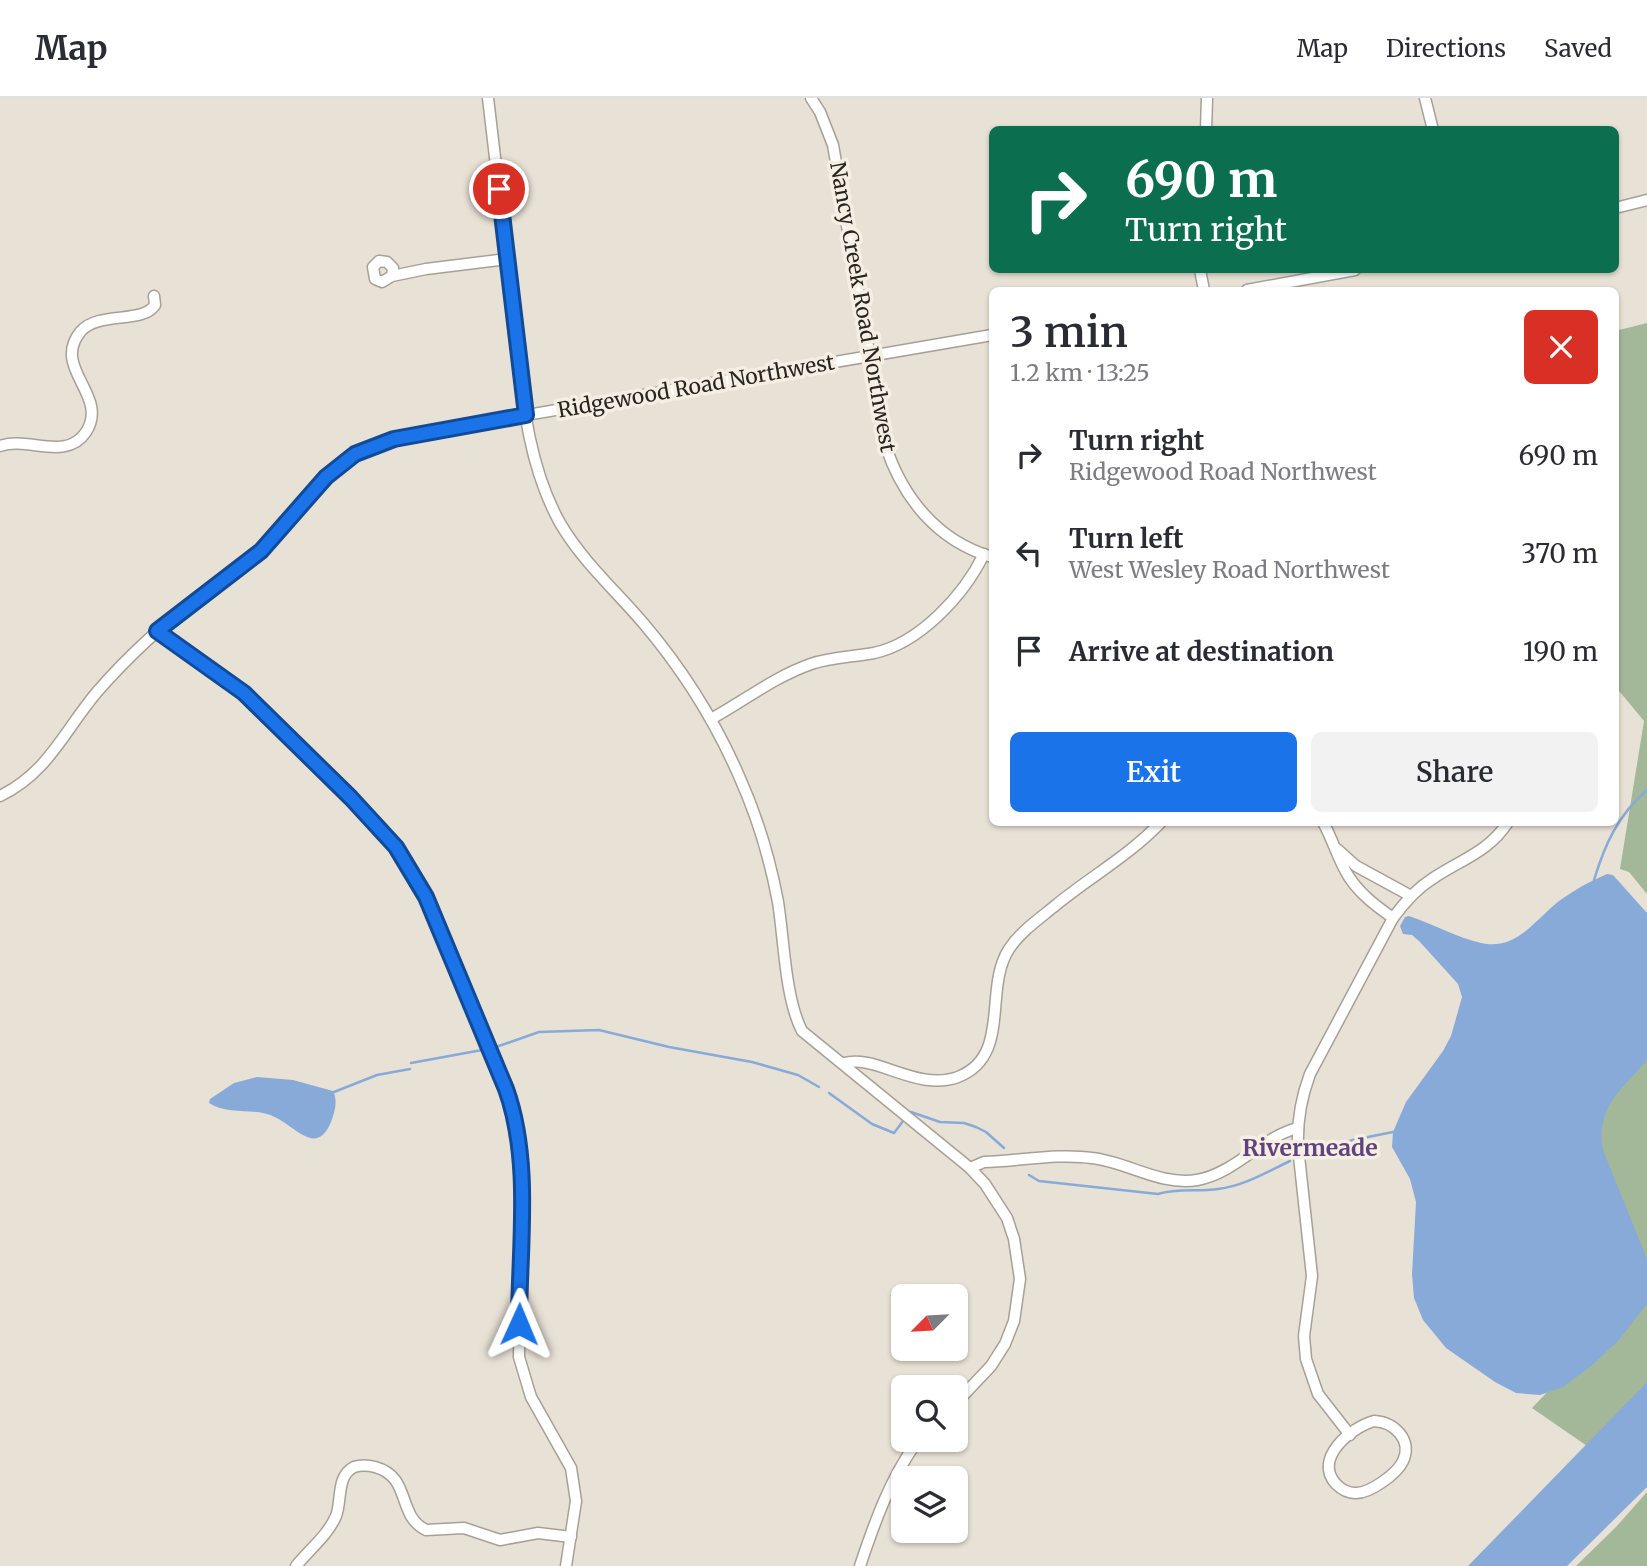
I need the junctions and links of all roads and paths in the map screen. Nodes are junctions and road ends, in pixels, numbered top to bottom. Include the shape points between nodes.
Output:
1 (488, 98) edge
2 (811, 98) edge
3 (1207, 98) edge
4 (1425, 98) edge
5 (1206, 126) edge
6 (1432, 126) edge
7 (1647, 200) edge
8 (1619, 207) edge
9 (507, 259) junction
10 (1339, 273) edge
11 (392, 276) dead end
12 (1263, 287) edge
13 (154, 296) dead end
14 (989, 336) edge
15 (871, 356) junction
16 (526, 415) junction
17 (0, 446) edge
18 (988, 556) edge
19 (157, 631) junction
20 (711, 719) junction
21 (0, 796) edge
22 (1157, 826) edge
23 (1325, 826) edge
24 (1505, 826) edge
25 (1337, 849) junction
26 (1411, 896) junction
27 (1392, 918) junction
28 (844, 1063) junction
29 (1297, 1128) junction
30 (970, 1168) junction
31 (968, 1391) edge
32 (1350, 1435) junction
33 (910, 1452) edge
34 (571, 1537) junction
35 (296, 1566) edge
36 (566, 1566) edge
37 (860, 1566) edge

1 - 9 street
2 - 15 street, Nancy Creek Road Northwest via 833,145
3 - 5 street
4 - 6 street
7 - 8 street
9 - 11 street
9 - 16 street
10 - 12 street
13 - 17 street via 155,305 149,312 98,321 79,333 72,347 73,368 92,407 90,424 81,438 57,448 21,442
14 - 15 street, Ridgewood Road Northwest
15 - 16 street, Ridgewood Road Northwest
15 - 18 street, Nancy Creek Road Northwest via 885,444 901,484 935,526
16 - 19 street, Ridgewood Road Northwest via 394,439 355,454 326,477 261,551
16 - 20 street via 538,474 562,526 664,649
18 - 20 street via 950,602 910,639 875,653 809,665
19 - 21 street, Ridgewood Road Northwest via 96,693 32,776
19 - 34 street via 244,693 343,790 396,847 426,897 515,1118 521,1184 519,1357 531,1397 571,1468 576,1501
20 - 28 street via 740,778 764,846 798,1023 809,1039
22 - 28 street via 1032,924 1009,950 997,983 990,1046 969,1071 938,1081 858,1061
23 - 25 street
24 - 26 street via 1476,855 1432,878
25 - 26 street via 1356,866
25 - 27 street via 1356,887
26 - 27 street
27 - 29 street via 1310,1074
28 - 30 street
29 - 30 street via 1226,1171 1195,1180 1165,1179 1084,1157 984,1162
29 - 32 street via 1312,1276 1304,1336 1306,1359 1318,1394
30 - 31 street via 1007,1218 1020,1279 1014,1321 1004,1344 992,1366
32 - 32 street via 1332,1451 1329,1472 1342,1490 1363,1493 1399,1467 1405,1443 1396,1429 1381,1422 1366,1423
33 - 37 street via 888,1490
34 - 35 street via 538,1533 500,1540 464,1528 426,1530 411,1519 401,1488 391,1475 362,1465 347,1472 333,1523
34 - 36 street

